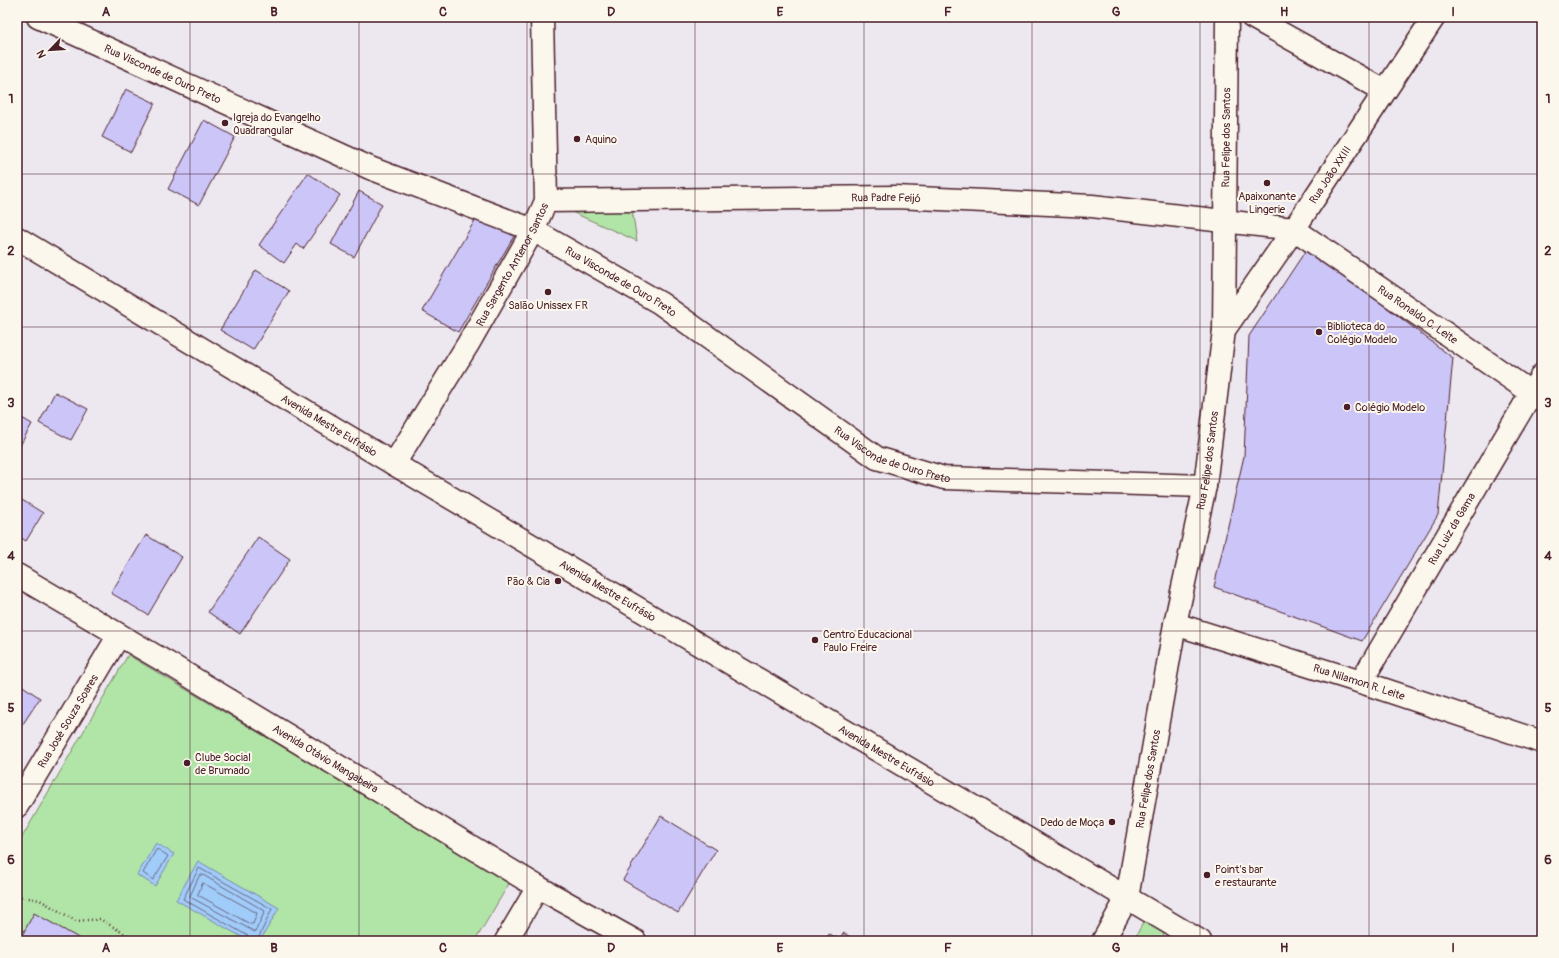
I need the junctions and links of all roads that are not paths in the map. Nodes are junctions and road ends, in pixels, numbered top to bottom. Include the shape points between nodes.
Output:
1 (38, 17) edge
2 (542, 17) edge
3 (1227, 17) edge
4 (1252, 17) edge
5 (1434, 17) edge
6 (1385, 91) junction
7 (546, 202) junction
8 (1224, 222) junction
9 (1294, 229) junction
10 (533, 230) junction
11 (17, 238) edge
12 (1224, 330) junction
13 (1538, 389) edge
14 (394, 464) junction
15 (1205, 486) junction
16 (17, 575) edge
17 (1175, 624) junction
18 (119, 635) junction
19 (1360, 682) junction
20 (1542, 742) edge
21 (17, 806) edge
22 (538, 887) junction
23 (1127, 898) junction
24 (1174, 933) edge
25 (506, 941) edge
26 (635, 941) edge
27 (1103, 941) edge
28 (1200, 941) edge

1 - 10 street, Rua Visconde de Ouro Preto via 370,168
2 - 7 street, Rua Sargento Antenor Santos
3 - 8 street, Rua Felipe dos Santos
4 - 6 street
5 - 6 street, Rua João XXIII
6 - 9 street, Rua João XXIII
7 - 8 street, Rua Padre Feijó via 895,197 1092,206
7 - 10 street, Rua Sargento Antenor Santos
8 - 9 street, Rua Padre Feijó
8 - 12 street, Rua Felipe dos Santos
9 - 12 street, Rua João XXIII
9 - 13 street, Rua Ronaldo C. Leite
10 - 14 street, Rua Sargento Antenor Santos via 468,344
10 - 15 street, Rua Visconde de Ouro Preto via 660,303 877,458 944,478
11 - 14 street, Avenida Mestre Eufrásio
12 - 15 street, Rua Felipe dos Santos
13 - 19 street, Rua Luiz da Gama
14 - 23 street, Avenida Mestre Eufrásio
15 - 17 street, Rua Felipe dos Santos
16 - 18 street, Avenida Otávio Mangabeira
17 - 19 street, Rua Nilamon R. Leite
17 - 23 street, Rua Felipe dos Santos
18 - 21 street, Rua José Souza Soares
18 - 22 street, Avenida Otávio Mangabeira
19 - 20 street, Rua Nilamon R. Leite
22 - 25 street
22 - 26 street, Avenida Otávio Mangabeira
23 - 24 street, Avenida Mestre Eufrásio
23 - 27 street, Rua Felipe dos Santos
24 - 28 street, Avenida Mestre Eufrásio

